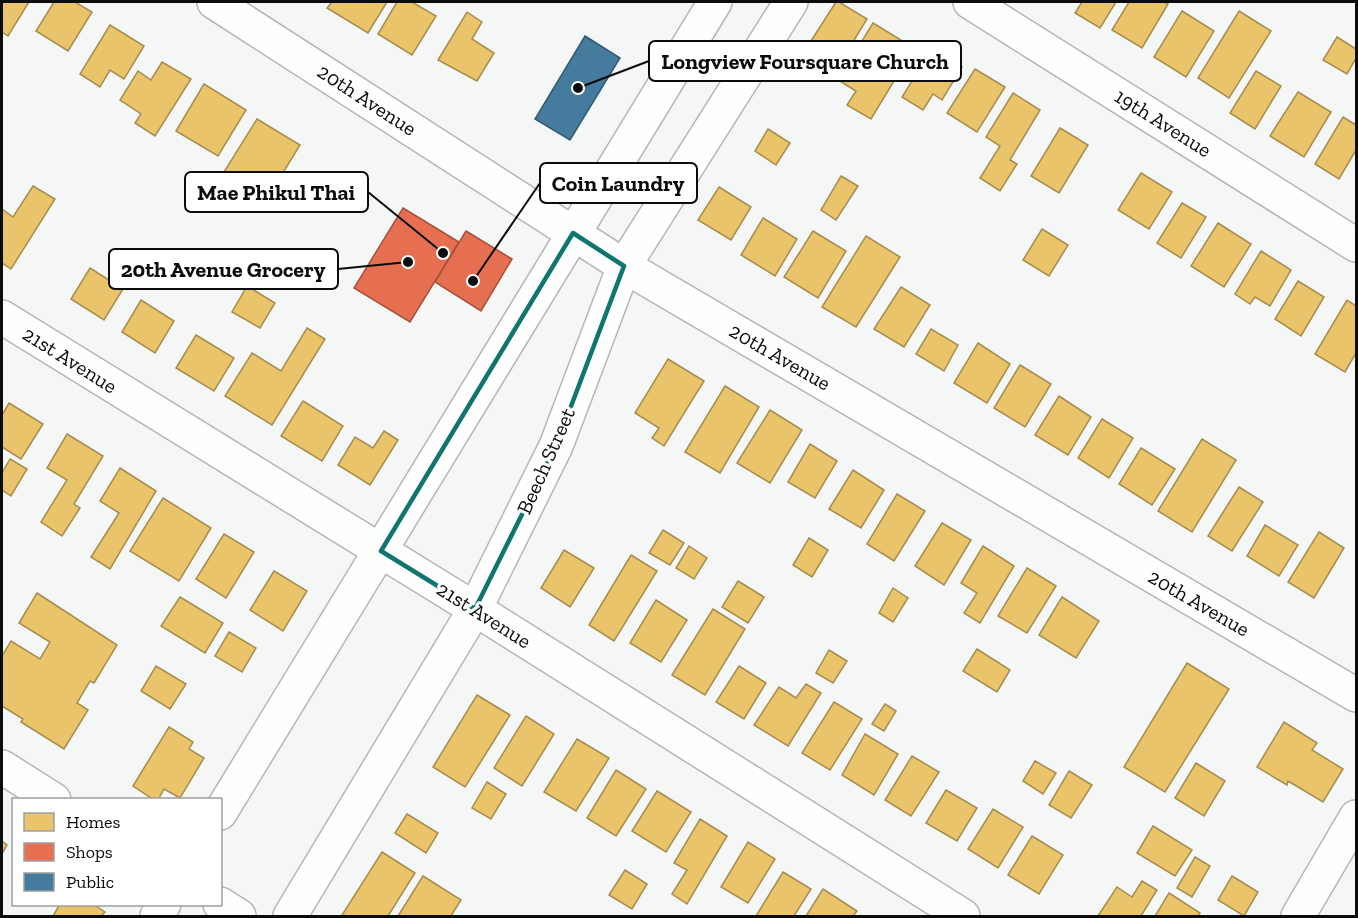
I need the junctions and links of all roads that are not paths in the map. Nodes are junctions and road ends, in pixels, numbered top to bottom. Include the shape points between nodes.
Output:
1 (214, 2) edge
2 (715, 2) edge
3 (791, 2) edge
4 (970, 2) edge
5 (573, 233) junction
6 (1356, 245) edge
7 (624, 267) junction
8 (2, 317) edge
9 (381, 551) junction
10 (475, 609) junction
11 (1356, 695) edge
12 (2, 767) edge
13 (51, 798) edge
14 (222, 810) edge
15 (1356, 817) edge
16 (222, 905) edge
17 (239, 916) edge
18 (290, 916) edge
19 (963, 916) edge
20 (1298, 916) edge

1 - 5 street, 20th Avenue
2 - 5 street
3 - 7 street, Beech Street
4 - 6 street, 19th Avenue
5 - 7 street, 20th Avenue
5 - 9 street
7 - 10 street, Beech Street via 556,446
7 - 11 street, 20th Avenue
8 - 9 street, 21st Avenue
9 - 10 street, 21st Avenue
9 - 14 street
10 - 18 street, Beech Street
10 - 19 street, 21st Avenue
12 - 13 street
15 - 20 street
16 - 17 street

